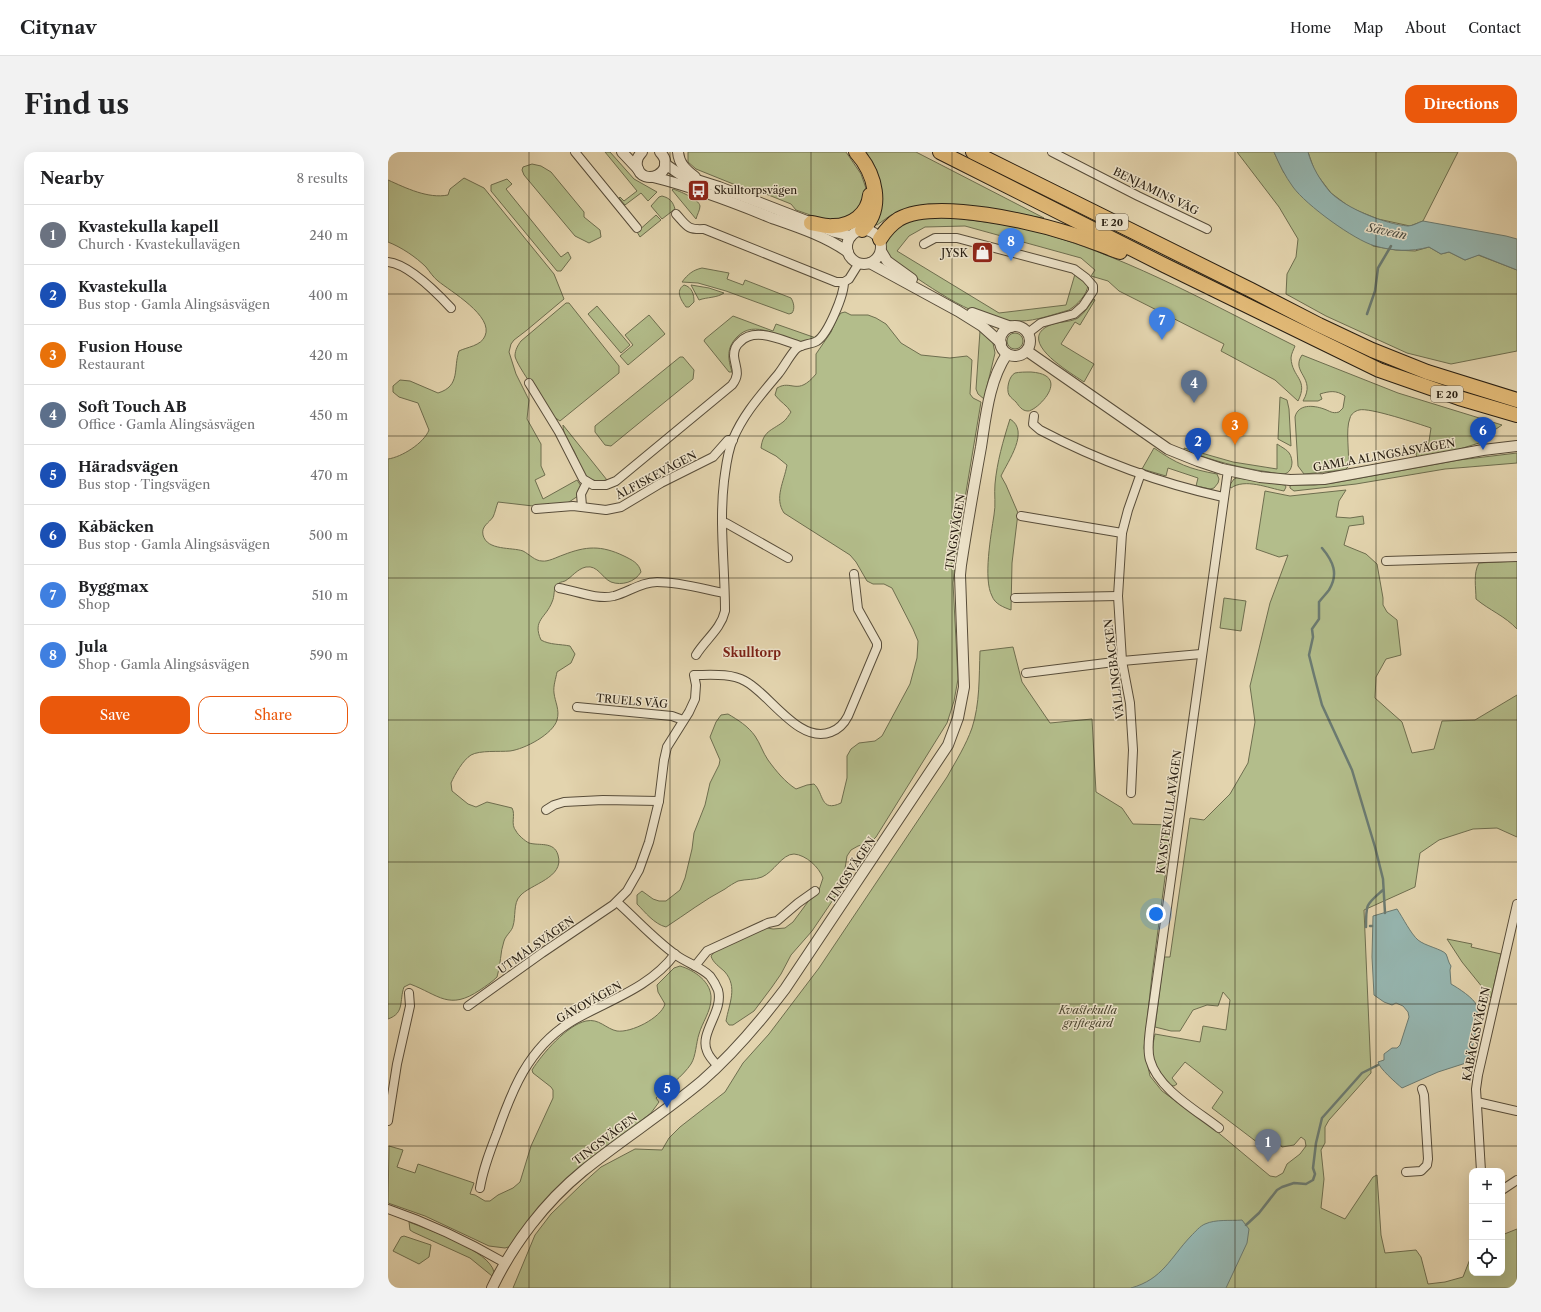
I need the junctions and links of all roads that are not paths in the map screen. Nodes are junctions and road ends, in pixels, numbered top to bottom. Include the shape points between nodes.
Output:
1 (575, 152) edge
2 (622, 152) edge
3 (642, 152) edge
4 (660, 152) edge
5 (671, 152) edge
6 (678, 152) edge
7 (856, 152) edge
8 (940, 152) edge
9 (973, 152) edge
10 (1052, 152) edge
11 (665, 163) junction
12 (638, 169) junction
13 (653, 177) junction
14 (710, 184) junction
15 (873, 185) junction
16 (676, 214) dead end
17 (811, 223) junction
18 (637, 228) dead end
19 (1207, 229) dead end
20 (857, 233) junction
21 (924, 244) dead end
22 (881, 245) junction
23 (848, 252) junction
24 (388, 262) edge
25 (859, 263) junction
26 (870, 263) junction
27 (1164, 265) junction
28 (844, 282) junction
29 (450, 308) dead end
30 (1319, 325) junction
31 (1011, 327) junction
32 (1028, 333) junction
33 (1001, 344) junction
34 (801, 346) junction
35 (1027, 351) junction
36 (1007, 354) junction
37 (1443, 368) dead end
38 (529, 383) dead end
39 (1517, 400) edge
40 (1517, 414) edge
41 (1034, 416) dead end
42 (732, 440) junction
43 (1517, 446) edge
44 (1228, 470) junction
45 (1141, 474) junction
46 (587, 482) junction
47 (1223, 497) junction
48 (582, 506) junction
49 (536, 509) dead end
50 (1021, 516) dead end
51 (722, 523) junction
52 (1122, 534) junction
53 (1517, 557) edge
54 (788, 558) dead end
55 (1386, 561) dead end
56 (854, 574) dead end
57 (559, 588) dead end
58 (724, 593) junction
59 (1118, 596) junction
60 (1015, 598) dead end
61 (1201, 654) junction
62 (696, 655) dead end
63 (1122, 661) junction
64 (1026, 672) dead end
65 (577, 707) dead end
66 (683, 720) junction
67 (1131, 792) dead end
68 (659, 801) junction
69 (546, 810) dead end
70 (815, 891) dead end
71 (617, 902) junction
72 (1517, 904) edge
73 (1515, 927) edge
74 (675, 954) junction
75 (695, 966) junction
76 (409, 993) dead end
77 (468, 1006) dead end
78 (718, 1066) junction
79 (1422, 1089) dead end
80 (1477, 1102) junction
81 (1517, 1110) edge
82 (388, 1121) edge
83 (1219, 1128) dead end
84 (1481, 1168) edge
85 (1406, 1172) dead end
86 (1517, 1180) edge
87 (480, 1188) dead end
88 (1505, 1188) edge
89 (388, 1209) edge
90 (505, 1263) junction
91 (492, 1288) edge

1 - 18 street
2 - 12 street
3 - 12 street via 637,160
4 - 11 street
5 - 11 street
6 - 14 street via 679,161 686,170
7 - 15 highway
8 - 27 highway, E 20
9 - 30 highway, E 20
10 - 19 street, BENJAMINS VÄG
11 - 13 street via 662,172
11 - 14 street via 681,174
12 - 13 street via 645,176
13 - 23 street via 751,209 834,242
14 - 17 street
15 - 17 highway via 869,202 854,222 832,227
15 - 20 highway via 876,207 869,223
16 - 28 street via 693,230 704,229 836,282
17 - 20 street via 835,232
20 - 22 street via 872,231
20 - 23 street via 847,243
21 - 32 street via 935,238 957,238 1074,269 1091,282 1093,291 1077,312 1041,323
22 - 26 street via 877,259
22 - 27 highway via 891,225 900,219 913,214 965,212 1037,225
22 - 31 street via 887,261 923,286 981,318
23 - 25 street via 852,259
24 - 29 street via 404,266
25 - 26 street
25 - 28 street via 849,279
26 - 33 street via 958,311 982,326
27 - 40 highway, E 20 via 1379,370 1458,398
28 - 34 street via 836,309 824,335 816,342
30 - 37 highway
30 - 39 highway, E 20 via 1427,372
31 - 32 street via 1020,327
31 - 33 street via 1003,334
32 - 35 street via 1030,342
33 - 36 street
34 - 42 street via 794,351 744,417
34 - 46 street via 763,335 744,338 734,350 738,375 730,387 616,481 600,485
35 - 36 street via 1017,356
35 - 44 street, GAMLA ALINGSÅSVÄGEN via 1168,449 1198,462
36 - 78 street, TINGSVÄGEN via 993,382 961,565 965,673 961,706 953,735 785,989
38 - 46 street
41 - 45 street via 1033,424 1040,430
42 - 48 street, ÅLFISKEVÄGEN via 728,440 714,457 668,479 621,507 606,510
42 - 51 street via 723,490
43 - 44 street, GAMLA ALINGSÅSVÄGEN via 1309,480 1260,477
44 - 47 street, KVASTEKULLAVÄGEN
45 - 47 street
45 - 52 street, VÄLLINGBACKEN
46 - 48 street via 582,494
47 - 61 street, KVASTEKULLAVÄGEN
48 - 49 street, ÅLFISKEVÄGEN
50 - 52 street
51 - 54 street
51 - 58 street
52 - 59 street, VÄLLINGBACKEN
53 - 55 street
56 - 66 street, UTMÅLSVÄGEN via 858,609 877,643 848,716 837,729 820,734 804,728 787,718 756,688 743,680 728,676 694,675 695,699
57 - 58 street via 607,597 657,582
58 - 62 street via 724,618
59 - 60 street
59 - 63 street, VÄLLINGBACKEN
61 - 63 street
61 - 83 street, KVASTEKULLAVÄGEN via 1148,1050 1153,1067 1162,1081
63 - 64 street
63 - 67 street, VÄLLINGBACKEN via 1130,703 1133,756
65 - 66 street, TRUELS VÄG via 672,716
66 - 68 street, UTMÅLSVÄGEN via 667,747
68 - 69 street via 564,802
68 - 71 street, UTMÅLSVÄGEN via 639,870 627,891
70 - 75 street via 777,921 707,951
71 - 74 street
71 - 77 street, UTMÅLSVÄGEN
72 - 73 street, KÅBÄCKSVÄGEN
73 - 80 street, KÅBÄCKSVÄGEN via 1478,1075
74 - 75 street
74 - 87 street, GÅVOVÄGEN via 646,982 568,1023 551,1037 528,1063 509,1098 482,1173
75 - 78 street via 710,976 718,989 716,1012 706,1046 709,1055
76 - 82 street via 410,1006
78 - 90 street, TINGSVÄGEN via 564,1188 529,1228
79 - 85 street via 1428,1159 1421,1171
80 - 81 street
80 - 84 street, KÅBÄCKSVÄGEN
86 - 88 street
89 - 90 street via 422,1221
90 - 91 street, TINGSVÄGEN

